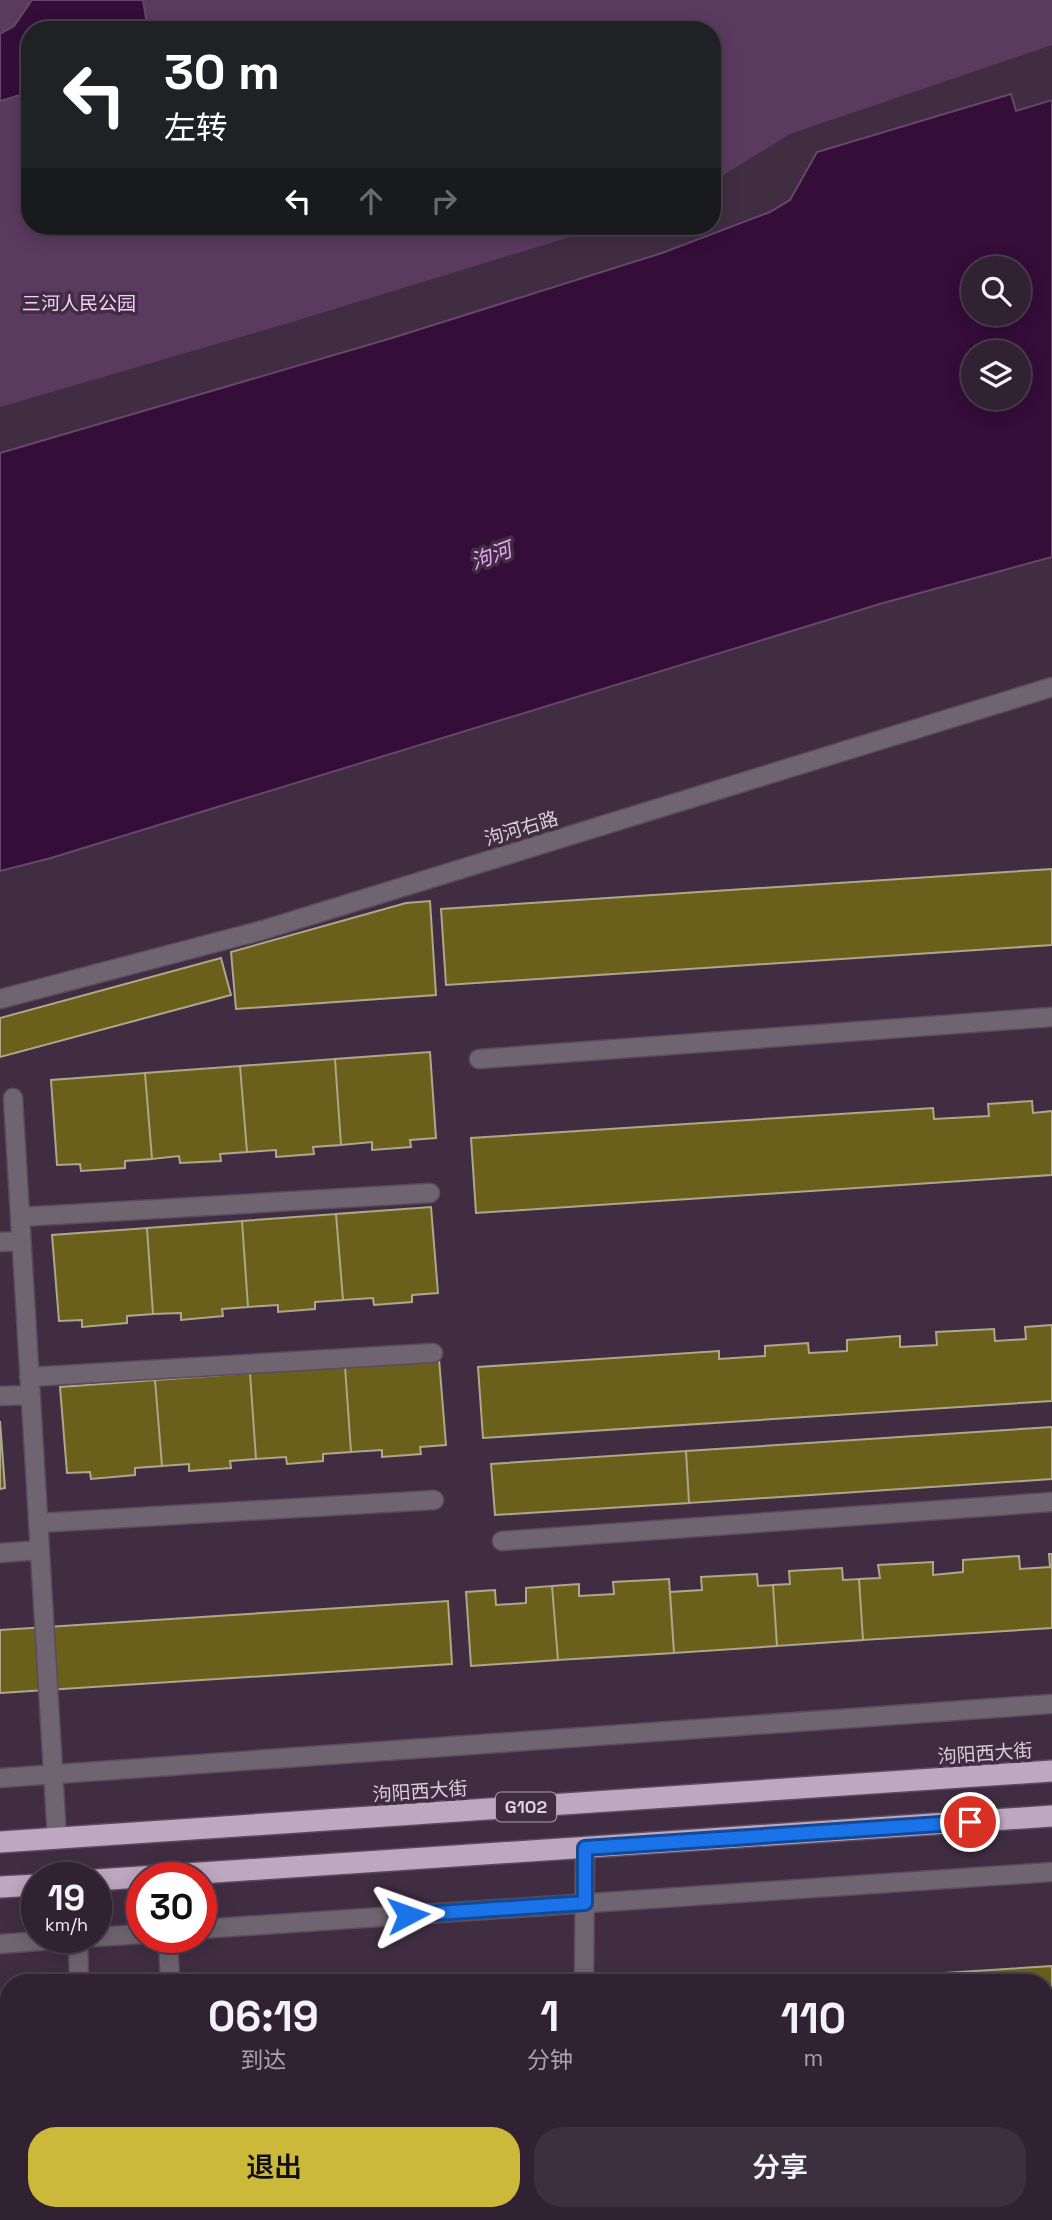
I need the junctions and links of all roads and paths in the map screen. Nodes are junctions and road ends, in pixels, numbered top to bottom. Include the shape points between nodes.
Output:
1 (1052, 687) edge
2 (0, 999) edge
3 (1052, 1017) edge
4 (480, 1059) dead end
5 (13, 1098) dead end
6 (430, 1193) dead end
7 (20, 1217) junction
8 (21, 1241) junction
9 (0, 1242) edge
10 (433, 1353) dead end
11 (30, 1386) junction
12 (0, 1396) edge
13 (434, 1500) dead end
14 (1052, 1502) edge
15 (38, 1523) junction
16 (502, 1541) dead end
17 (40, 1550) junction
18 (0, 1553) edge
19 (1052, 1704) edge
20 (1052, 1772) edge
21 (53, 1774) junction
22 (0, 1778) edge
23 (1052, 1816) edge
24 (57, 1838) junction
25 (0, 1842) edge
26 (585, 1848) junction
27 (1052, 1872) edge
28 (217, 1873) edge
29 (21, 1886) edge
30 (0, 1887) edge
31 (585, 1903) junction
32 (217, 1928) edge
33 (21, 1942) edge
34 (0, 1944) edge
35 (84, 1953) edge
36 (169, 1953) edge
37 (80, 1974) edge
38 (170, 1974) edge
39 (584, 1974) edge

1 - 2 street, 泃河右路 via 263,930
3 - 4 street
5 - 7 street
6 - 7 street
7 - 8 street
8 - 9 street
8 - 11 street
10 - 11 street
11 - 12 street
11 - 15 street
13 - 15 street
14 - 16 street
15 - 17 street
17 - 18 street
17 - 21 street
19 - 21 street
20 - 24 highway, 泃阳西大街 / G102
21 - 22 street
21 - 24 street
23 - 26 highway, G102
24 - 25 highway, 泃阳西大街 / G102
26 - 28 highway, G102
26 - 31 street
27 - 31 street
29 - 30 highway
31 - 32 street
31 - 39 street
33 - 34 street
35 - 37 street
36 - 38 street

